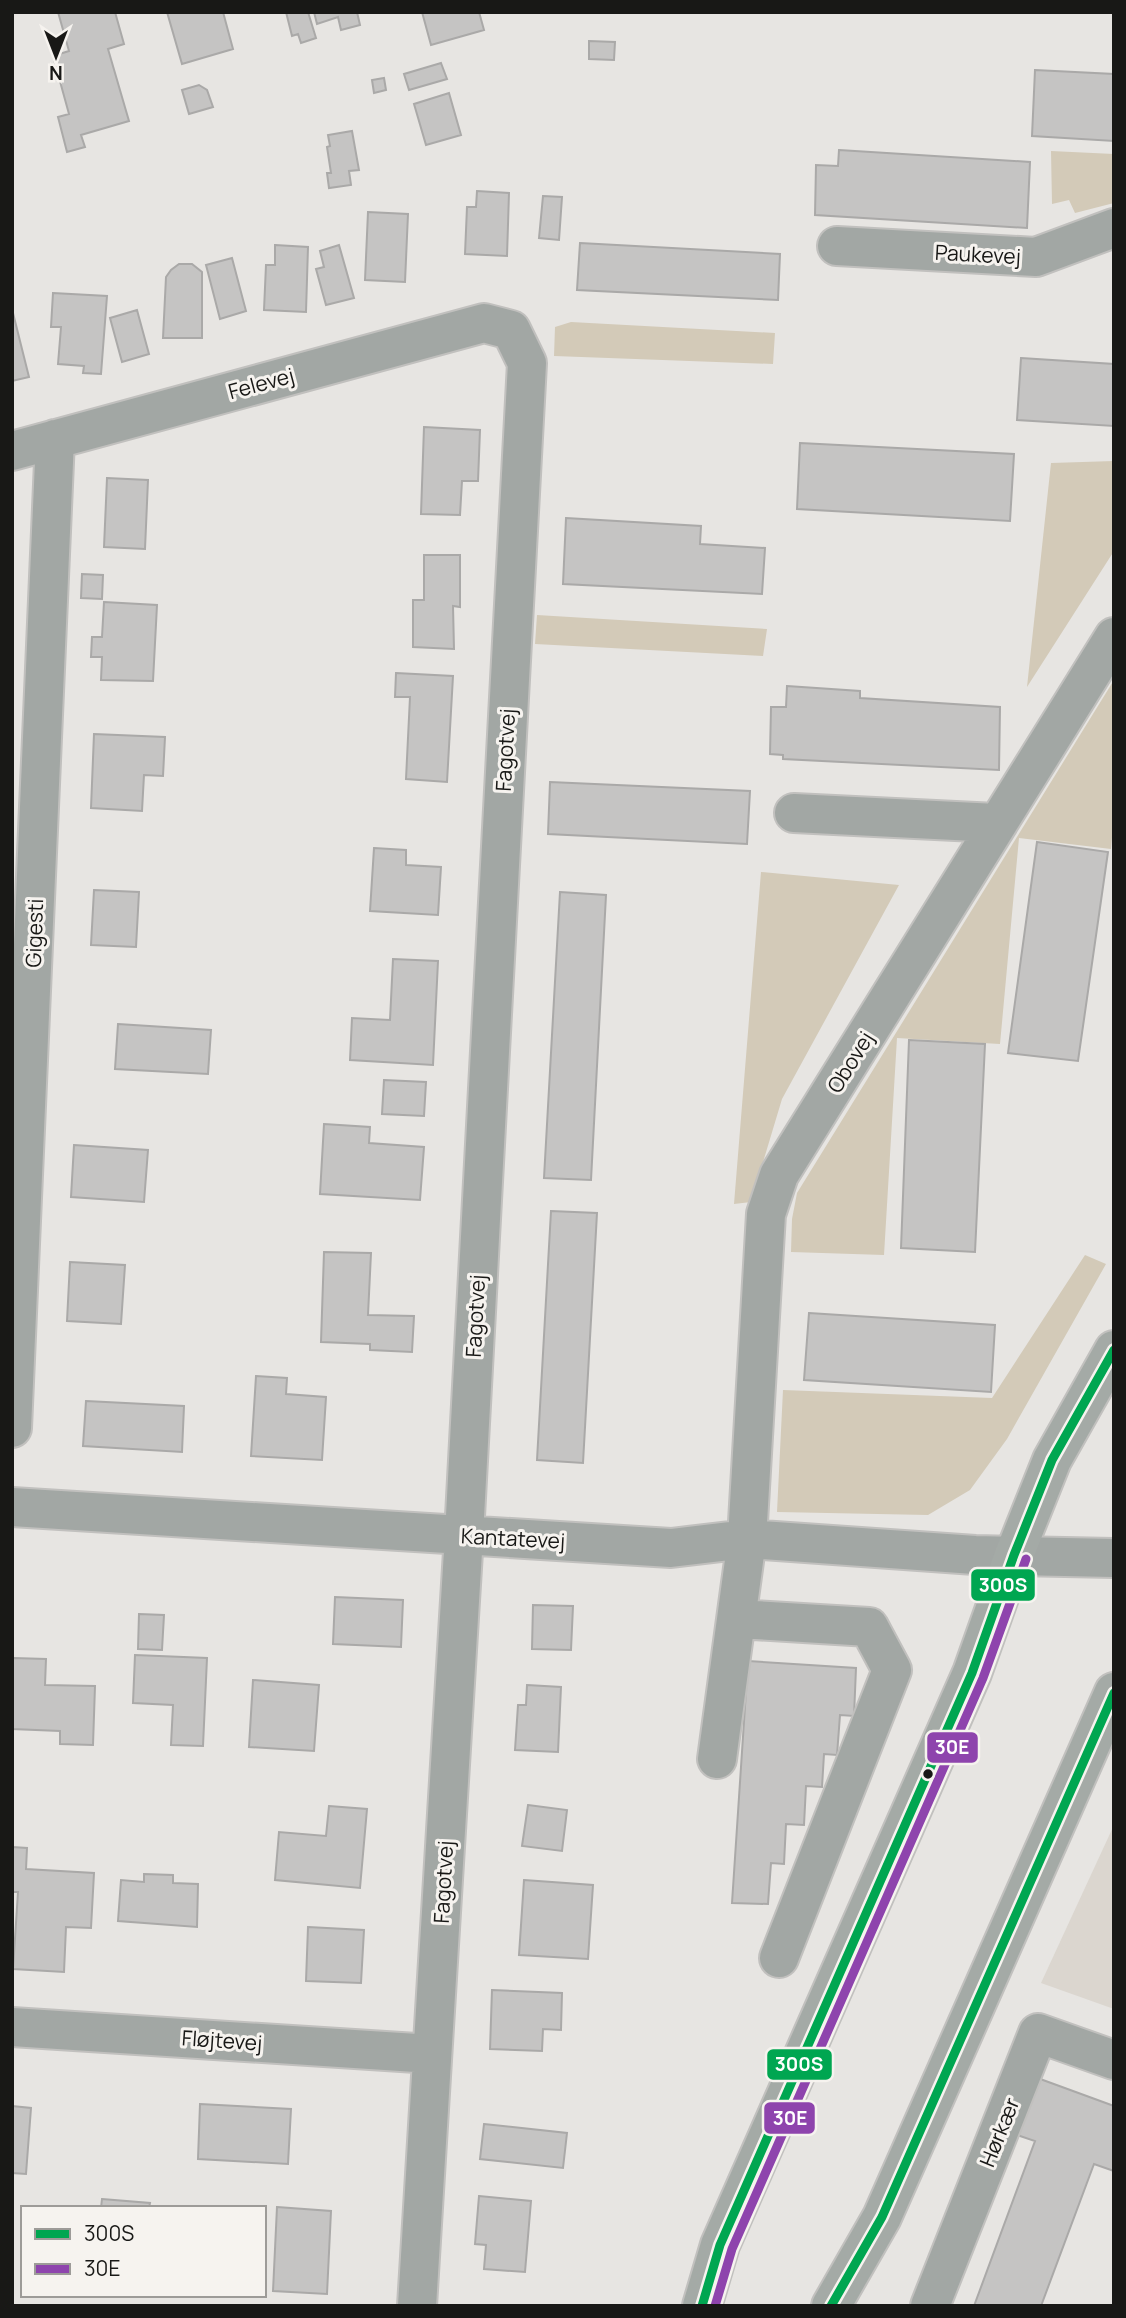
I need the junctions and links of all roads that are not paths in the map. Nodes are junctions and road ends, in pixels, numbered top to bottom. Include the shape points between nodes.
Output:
1 (1114, 228) edge
2 (837, 246) dead end
3 (510, 330) joint
4 (55, 439) junction
5 (12, 451) edge
6 (1114, 637) edge
7 (794, 813) dead end
8 (996, 823) junction
9 (1114, 1350) edge
10 (12, 1428) edge
11 (12, 1507) edge
12 (464, 1535) junction
13 (747, 1539) junction
14 (1014, 1555) junction
15 (1114, 1559) edge
16 (738, 1619) junction
17 (1114, 1692) edge
18 (717, 1759) dead end
19 (779, 1958) dead end
20 (12, 2027) edge
21 (432, 2054) junction
22 (1114, 2060) edge
23 (417, 2306) edge
24 (702, 2306) edge
25 (831, 2306) edge
26 (930, 2306) edge

1 - 2 street, Paukevej via 1036,257
3 - 4 street, Felevej via 484,323
3 - 12 street, Fagotvej via 527,363
4 - 5 street, Felevej
4 - 10 street, Gigesti
6 - 8 street, Obovej
7 - 8 street
8 - 13 street, Obovej via 779,1175 766,1214
9 - 14 main road via 1052,1460
11 - 12 street, Kantatevej
12 - 13 street, Kantatevej via 671,1548
12 - 21 street, Fagotvej
13 - 14 street, Kantatevej
13 - 16 street, Obovej
14 - 15 street, Kantatevej
14 - 24 main road via 972,1673 720,2245
16 - 18 street, Obovej
16 - 19 street via 869,1627 892,1670
17 - 25 main road via 888,2204
20 - 21 street, Fløjtevej
21 - 23 street, Fagotvej
22 - 26 street, Hørkær via 1038,2033

